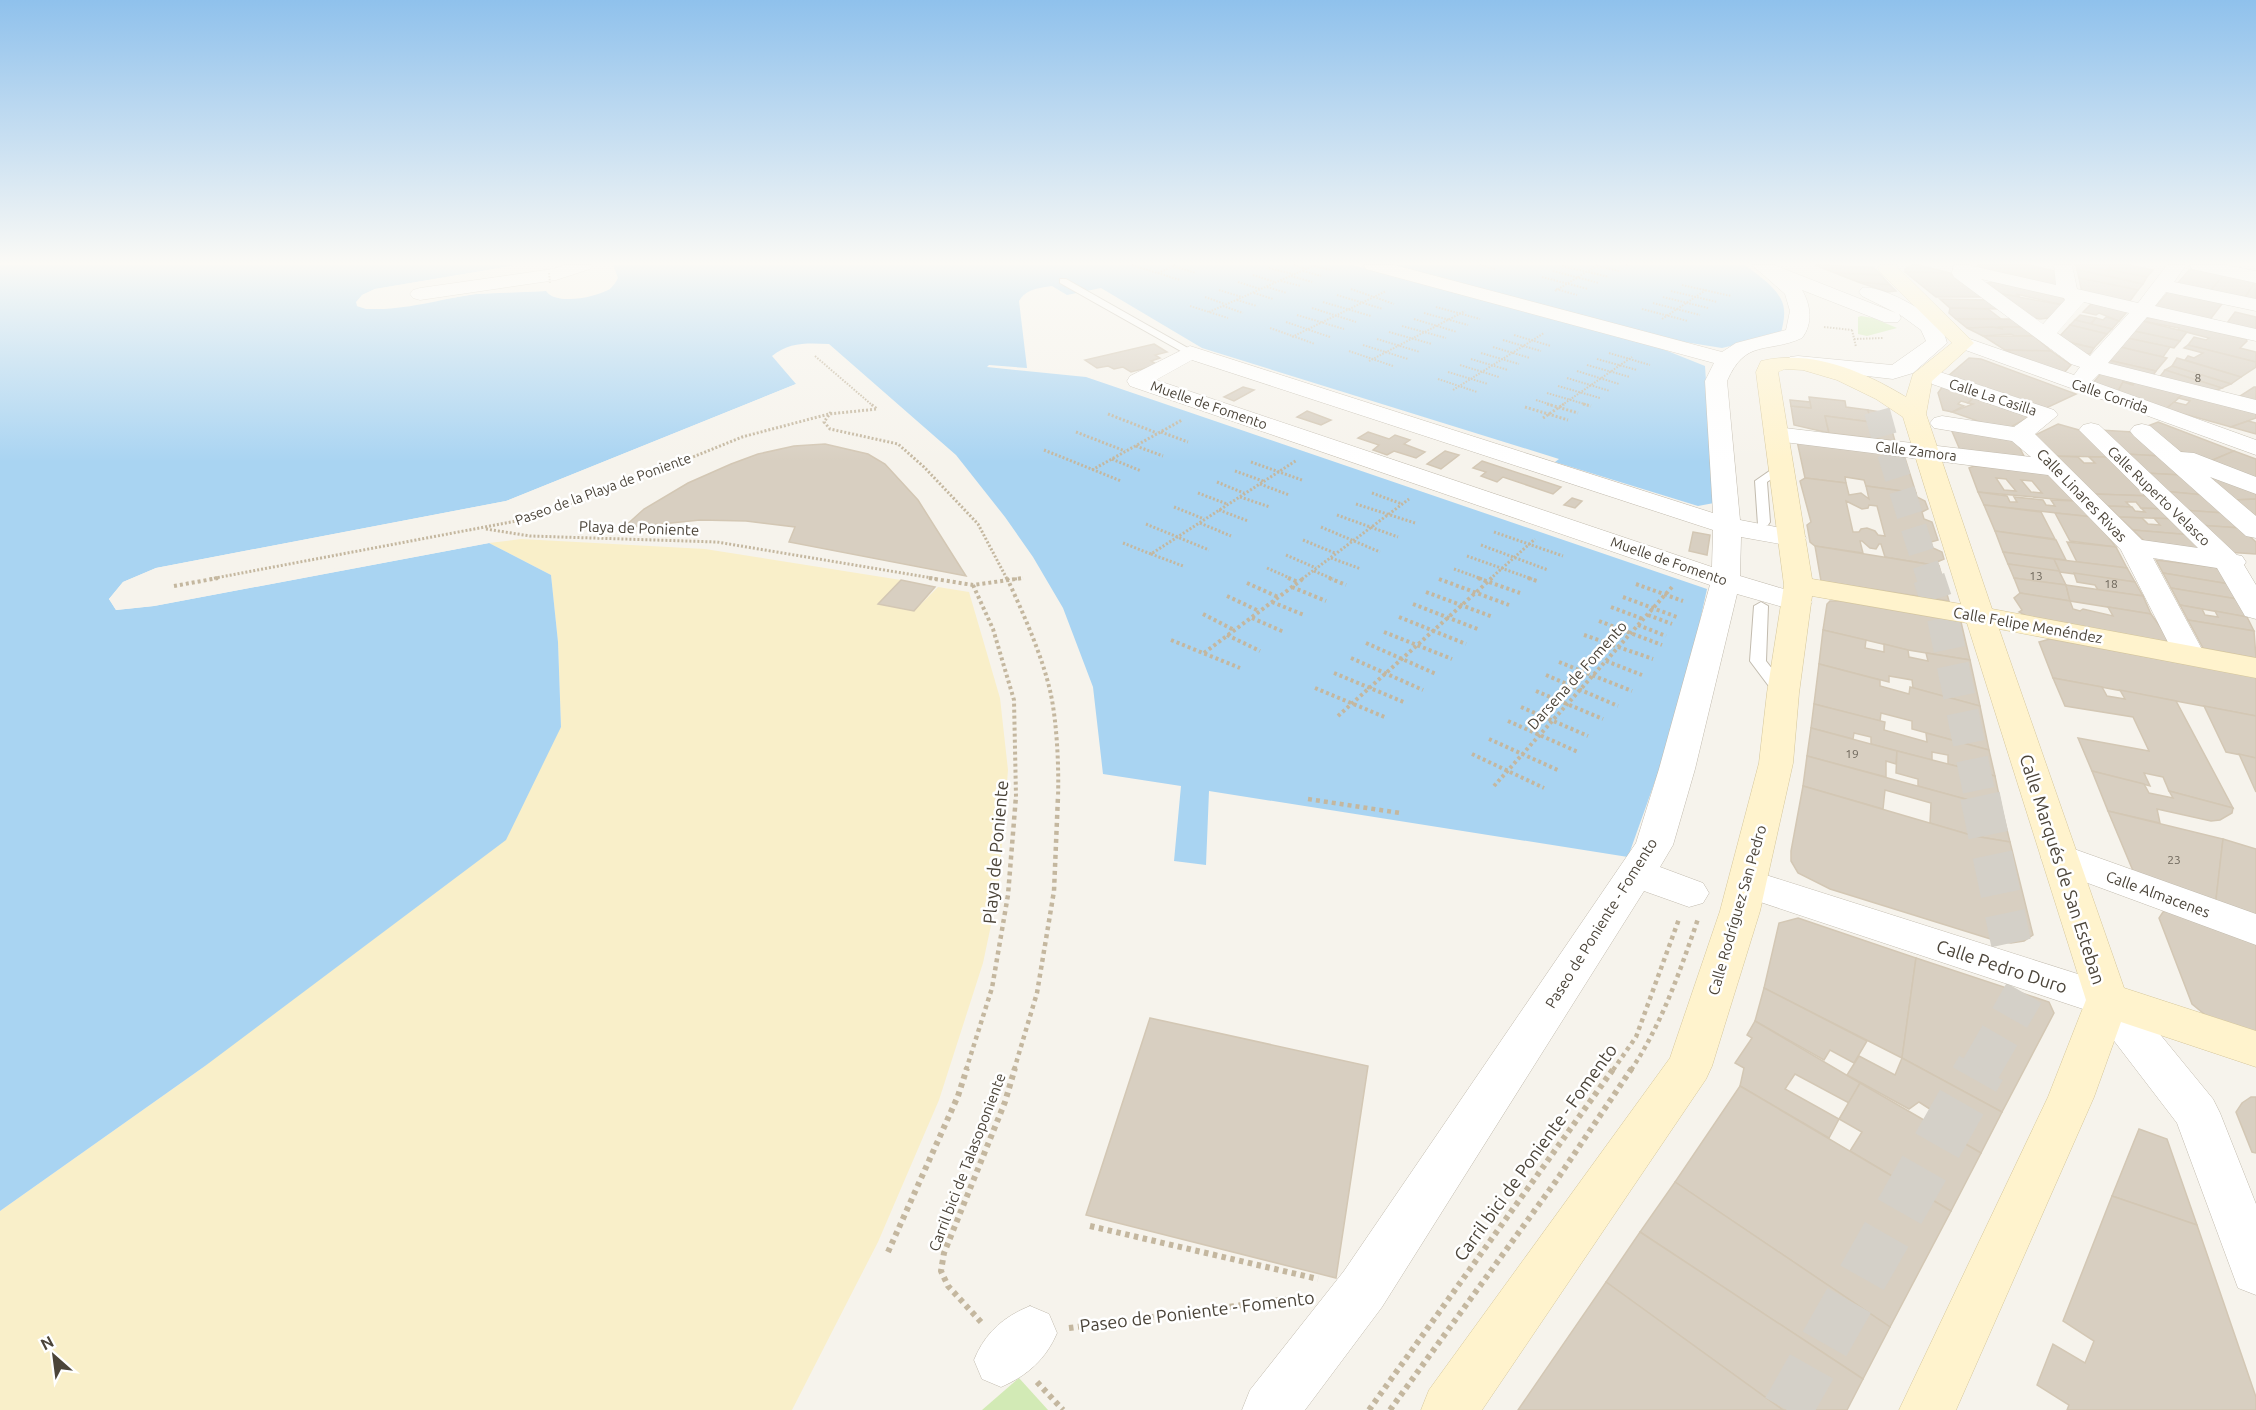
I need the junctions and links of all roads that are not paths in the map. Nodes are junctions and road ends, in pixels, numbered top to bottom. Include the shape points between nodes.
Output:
1 (1152, 331) edge
2 (1606, 331) edge
3 (1792, 331) edge
4 (1798, 331) edge
5 (1935, 331) edge
6 (1942, 331) edge
7 (2041, 331) edge
8 (2048, 331) edge
9 (2125, 331) edge
10 (2237, 331) edge
11 (2045, 334) junction
12 (2256, 335) edge
13 (1964, 343) junction
14 (1190, 352) junction
15 (1796, 362) junction
16 (1820, 362) dead end
17 (1723, 364) junction
18 (2096, 366) junction
19 (1940, 379) dead end
20 (2066, 381) junction
21 (2253, 385) edge
22 (2227, 399) junction
23 (2256, 407) edge
24 (1914, 414) junction
25 (1942, 423) dead end
26 (2091, 430) dead end
27 (2142, 431) dead end
28 (1776, 434) junction
29 (2019, 435) junction
30 (2256, 448) edge
31 (2161, 449) junction
32 (1924, 452) junction
33 (1781, 468) junction
34 (2056, 468) junction
35 (2256, 486) edge
36 (1763, 522) dead end
37 (1727, 526) junction
38 (2256, 530) edge
39 (1792, 538) junction
40 (2133, 547) junction
41 (2242, 564) edge
42 (1726, 580) junction
43 (1798, 594) junction
44 (1761, 606) dead end
45 (2256, 610) edge
46 (1979, 616) junction
47 (2189, 655) junction
48 (2256, 668) edge
49 (1784, 693) junction
50 (2060, 858) junction
51 (1636, 873) junction
52 (1747, 883) junction
53 (1689, 893) road end
54 (2256, 930) edge
55 (2107, 1000) junction
56 (2256, 1049) edge
57 (2256, 1270) edge
58 (1270, 1410) edge
59 (1449, 1410) edge
60 (1927, 1410) edge

1 - 14 lane
2 - 17 street
3 - 17 street via 1736,349
4 - 16 street
5 - 15 street via 1937,343 1905,368 1893,372
6 - 13 street
7 - 11 street
8 - 11 street
9 - 18 street
10 - 12 street
11 - 18 street via 2079,359
13 - 20 street, Calle Corrida
13 - 24 street, Calle Marqués de San Esteban via 1921,379
14 - 37 street
14 - 42 street, Muelle de Fomento via 1138,381
15 - 24 street via 1876,389
15 - 28 street, Calle Rodríguez San Pedro via 1775,363 1767,372
17 - 37 street, Paseo de Poniente - Fomento via 1716,381
18 - 20 street via 2081,380
18 - 22 street
19 - 29 street, Calle La Casilla via 2046,414
20 - 30 street, Calle Corrida
21 - 22 street
22 - 23 street
24 - 32 street, Calle Marqués de San Esteban
25 - 29 street
26 - 41 street, Calle Ruperto Velasco
27 - 31 street
28 - 32 street, Calle Zamora
28 - 33 street, Calle Rodríguez San Pedro
29 - 34 street, Calle Linares Rivas
31 - 35 street
31 - 38 street
32 - 34 street, Calle Zamora
32 - 46 street, Calle Marqués de San Esteban
33 - 36 lane via 1761,481
33 - 39 street, Calle Rodríguez San Pedro
34 - 40 street, Calle Linares Rivas
37 - 39 street
37 - 42 street, Paseo de Poniente - Fomento
39 - 43 street, Calle Rodríguez San Pedro
40 - 41 street
40 - 47 street, Calle Linares Rivas
41 - 45 street, Calle Ruperto Velasco
42 - 43 street, Muelle de Fomento
42 - 51 street, Paseo de Poniente - Fomento via 1654,845
43 - 46 street, Calle Felipe Menéndez
43 - 49 street, Calle Rodríguez San Pedro
44 - 49 lane via 1758,661
46 - 47 street, Calle Felipe Menéndez
46 - 50 street, Calle Marqués de San Esteban
47 - 48 street, Calle Felipe Menéndez
49 - 52 street, Calle Rodríguez San Pedro via 1776,763
50 - 54 street, Calle Almacenes
50 - 55 street, Calle Marqués de San Esteban
51 - 53 street
51 - 58 street, Paseo de Poniente - Fomento via 1363,1290
52 - 55 street, Calle Pedro Duro
52 - 59 street, Calle Rodríguez San Pedro via 1690,1066
55 - 56 street, Calle Pedro Duro
55 - 57 street via 2198,1113
55 - 60 street, Calle Marqués de San Esteban via 2071,1096

